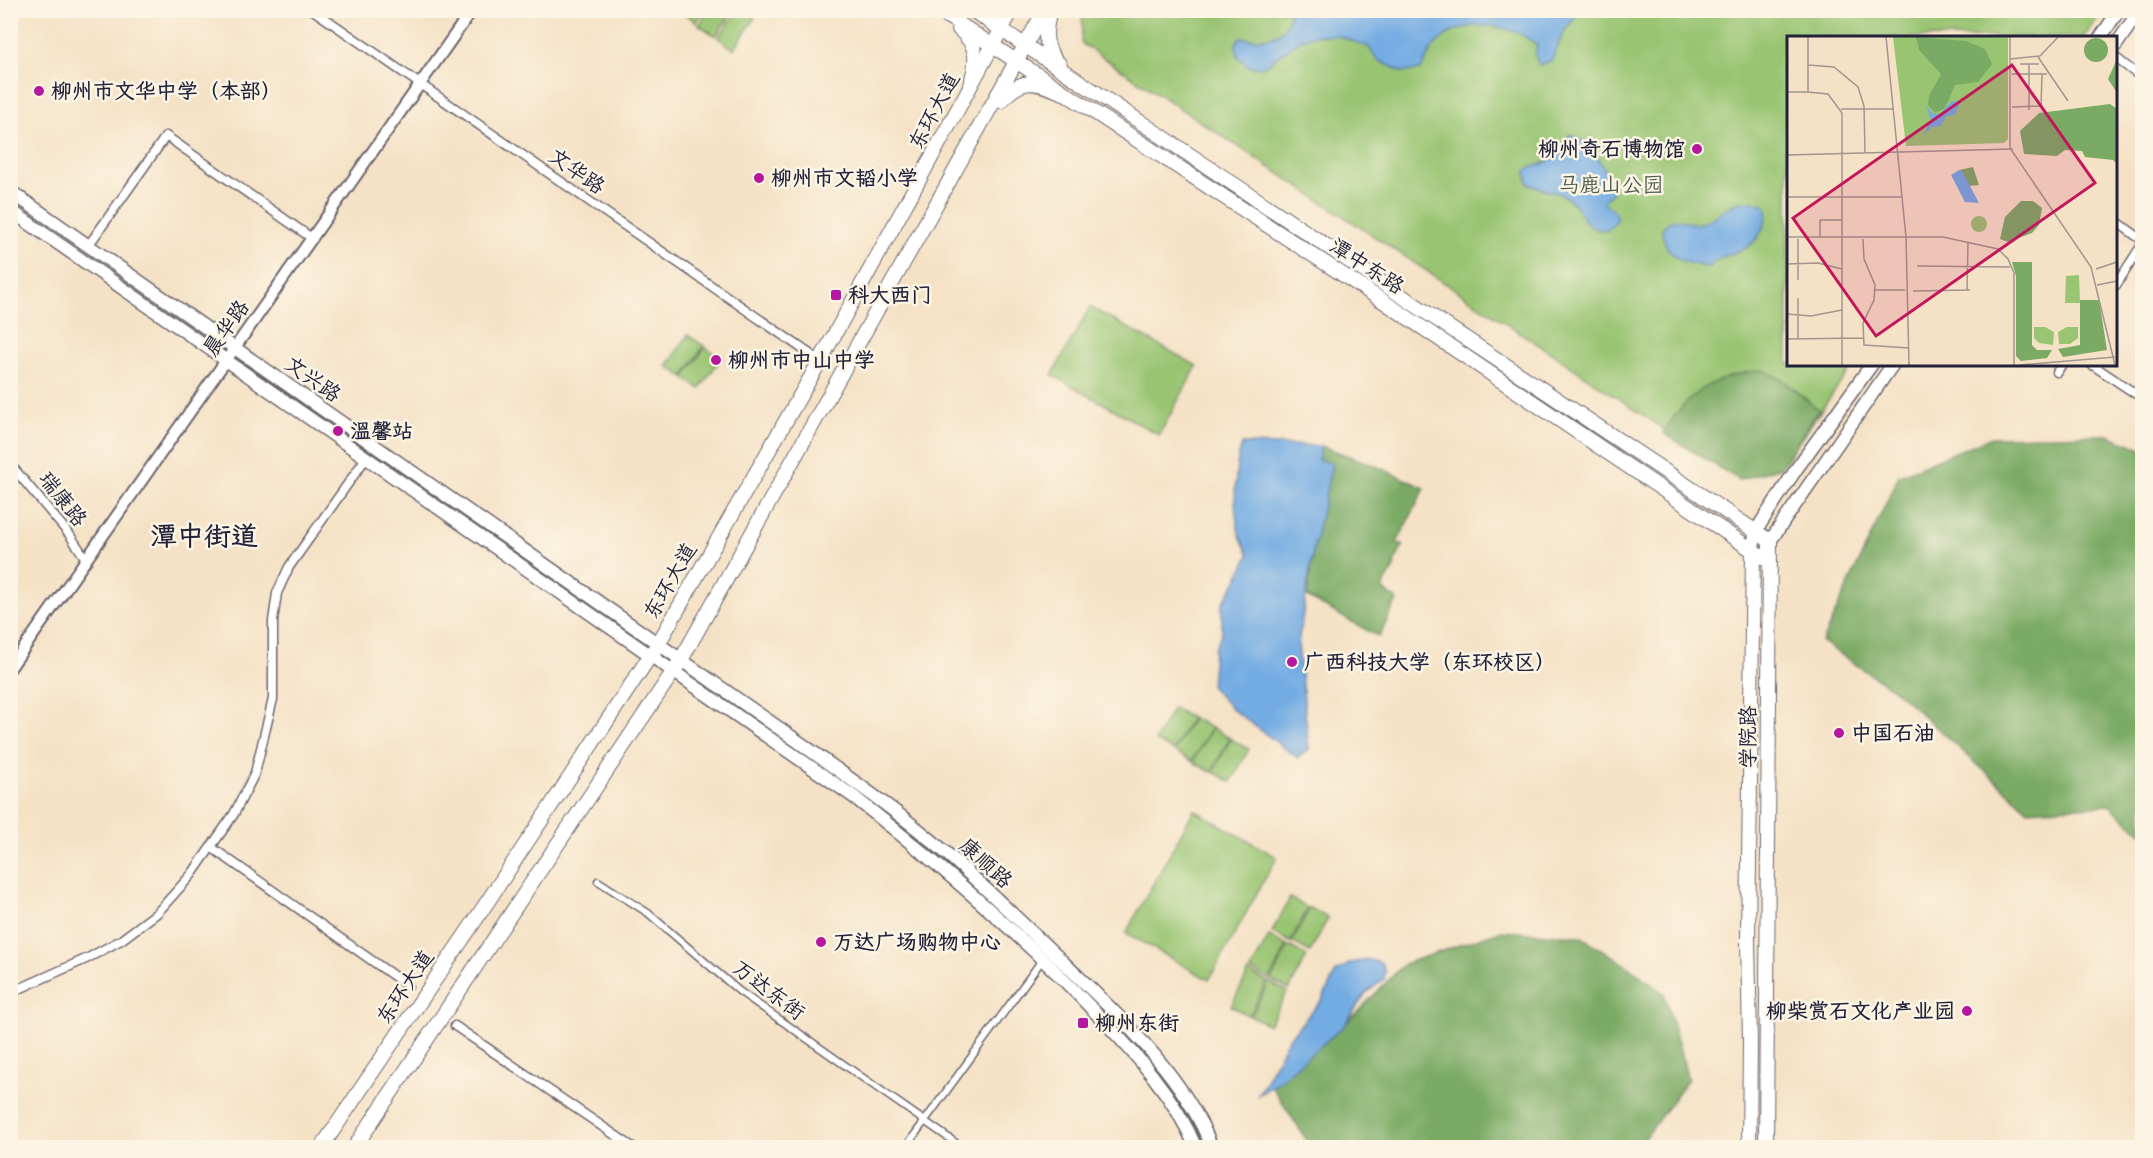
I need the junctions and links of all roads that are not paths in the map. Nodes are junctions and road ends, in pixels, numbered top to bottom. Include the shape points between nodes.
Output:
1 (313, 10) edge
2 (472, 10) edge
3 (972, 10) edge
4 (1012, 10) edge
5 (1045, 10) edge
6 (1050, 10) edge
7 (2119, 10) edge
8 (2140, 10) edge
9 (940, 12) edge
10 (1001, 30) junction
11 (2101, 36) edge
12 (2117, 42) edge
13 (1025, 46) junction
14 (993, 47) junction
15 (2117, 59) edge
16 (1017, 62) junction
17 (2142, 78) edge
18 (1074, 79) junction
19 (420, 85) junction
20 (968, 92) junction
21 (1064, 93) junction
22 (984, 120) junction
23 (10, 191) edge
24 (10, 210) edge
25 (2117, 222) edge
26 (313, 238) junction
27 (2142, 240) edge
28 (2142, 245) edge
29 (88, 246) junction
30 (2117, 282) edge
31 (236, 349) junction
32 (227, 361) junction
33 (820, 361) junction
34 (1871, 366) edge
35 (1892, 366) edge
36 (2094, 366) edge
37 (2142, 398) edge
38 (366, 458) junction
39 (10, 464) edge
40 (1755, 532) junction
41 (1770, 541) junction
42 (1753, 550) junction
43 (86, 559) junction
44 (1770, 562) junction
45 (658, 644) junction
46 (650, 656) junction
47 (677, 666) junction
48 (10, 668) edge
49 (211, 848) junction
50 (598, 881) dead end
51 (1042, 959) junction
52 (408, 986) dead end
53 (10, 993) edge
54 (455, 1026) dead end
55 (924, 1120) junction
56 (321, 1148) edge
57 (354, 1148) edge
58 (634, 1148) edge
59 (906, 1148) edge
60 (963, 1148) edge
61 (1196, 1148) edge
62 (1212, 1148) edge
63 (1749, 1148) edge
64 (1766, 1148) edge

1 - 19 street, 文华路
2 - 19 street, 晨华路
3 - 10 main road, 潭中东路
4 - 10 main road, 东环大道
5 - 13 main road
6 - 18 main road via 1046,44 1053,58
7 - 11 main road
8 - 12 main road
9 - 14 main road, 潭中东路
9 - 20 main road via 976,50
10 - 13 main road, 潭中东路
10 - 14 main road, 东环大道
13 - 16 main road
13 - 18 main road, 潭中东路
14 - 16 main road, 潭中东路
14 - 20 main road, 东环大道
15 - 17 street
16 - 21 main road, 潭中东路
16 - 22 main road
18 - 40 main road, 潭中东路
19 - 26 street, 晨华路
19 - 33 street, 文华路
20 - 33 main road, 东环大道
21 - 22 main road via 1038,83 1021,83
21 - 42 main road, 潭中东路
22 - 47 main road
23 - 29 main road, 文兴路
24 - 32 main road, 文兴路
25 - 27 street
26 - 29 street via 166,136
26 - 31 street, 晨华路
28 - 30 street
29 - 31 main road, 文兴路
31 - 32 street, 晨华路
31 - 45 main road, 文兴路
32 - 38 main road, 文兴路
32 - 43 street, 晨华路
33 - 45 main road, 东环大道
34 - 40 main road, 学院路
35 - 41 main road
36 - 37 street
38 - 46 main road, 文兴路
38 - 49 street via 290,567 277,592 273,699 264,740 255,773
39 - 43 street, 瑞康路
40 - 41 main road, 潭中东路
40 - 42 main road, 学院路
41 - 44 main road, 学院路
42 - 44 main road, 潭中东路
42 - 63 main road, 学院路
43 - 48 street, 晨华路
44 - 64 main road, 学院路
45 - 46 main road, 东环大道
45 - 47 main road, 文兴路
46 - 47 main road, 文兴路
46 - 56 main road, 东环大道
47 - 51 main road, 康顺路 via 862,804 960,883
47 - 57 main road
47 - 62 main road, 康顺路 via 852,779 944,851 1102,999 1151,1053 1178,1085
49 - 52 street
49 - 53 street via 157,913 121,940
50 - 55 street, 万达东街 via 661,923 739,992
51 - 55 street
51 - 61 main road, 康顺路 via 1153,1076 1187,1126
54 - 58 street
55 - 59 street
55 - 60 street, 万达东街

